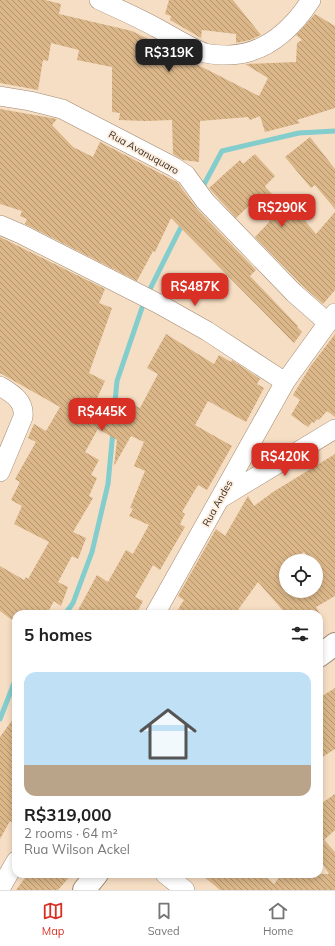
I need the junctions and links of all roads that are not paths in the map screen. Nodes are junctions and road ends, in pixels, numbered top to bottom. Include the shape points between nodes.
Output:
1 (99, 0) edge
2 (311, 0) edge
3 (0, 96) edge
4 (0, 225) edge
5 (331, 317) edge
6 (285, 382) junction
7 (0, 386) edge
8 (335, 429) edge
9 (0, 472) edge
10 (220, 498) junction
11 (157, 610) edge
12 (335, 644) edge
13 (323, 653) edge
14 (12, 868) edge
15 (94, 878) edge
16 (170, 878) edge
17 (0, 889) edge
18 (84, 890) edge
19 (185, 890) edge

1 - 2 street via 138,17 204,52 236,55 255,51 286,31
3 - 5 street, Rua Avanuquaro via 62,109 186,175 205,201 294,293
4 - 6 street via 159,304 207,331
5 - 6 street, Rua Andes
6 - 10 street, Rua Andes
7 - 9 street via 18,399 23,407 24,418
8 - 10 street
10 - 11 street, Rua Andes
12 - 13 main road
14 - 17 street
15 - 18 main road
16 - 19 street

